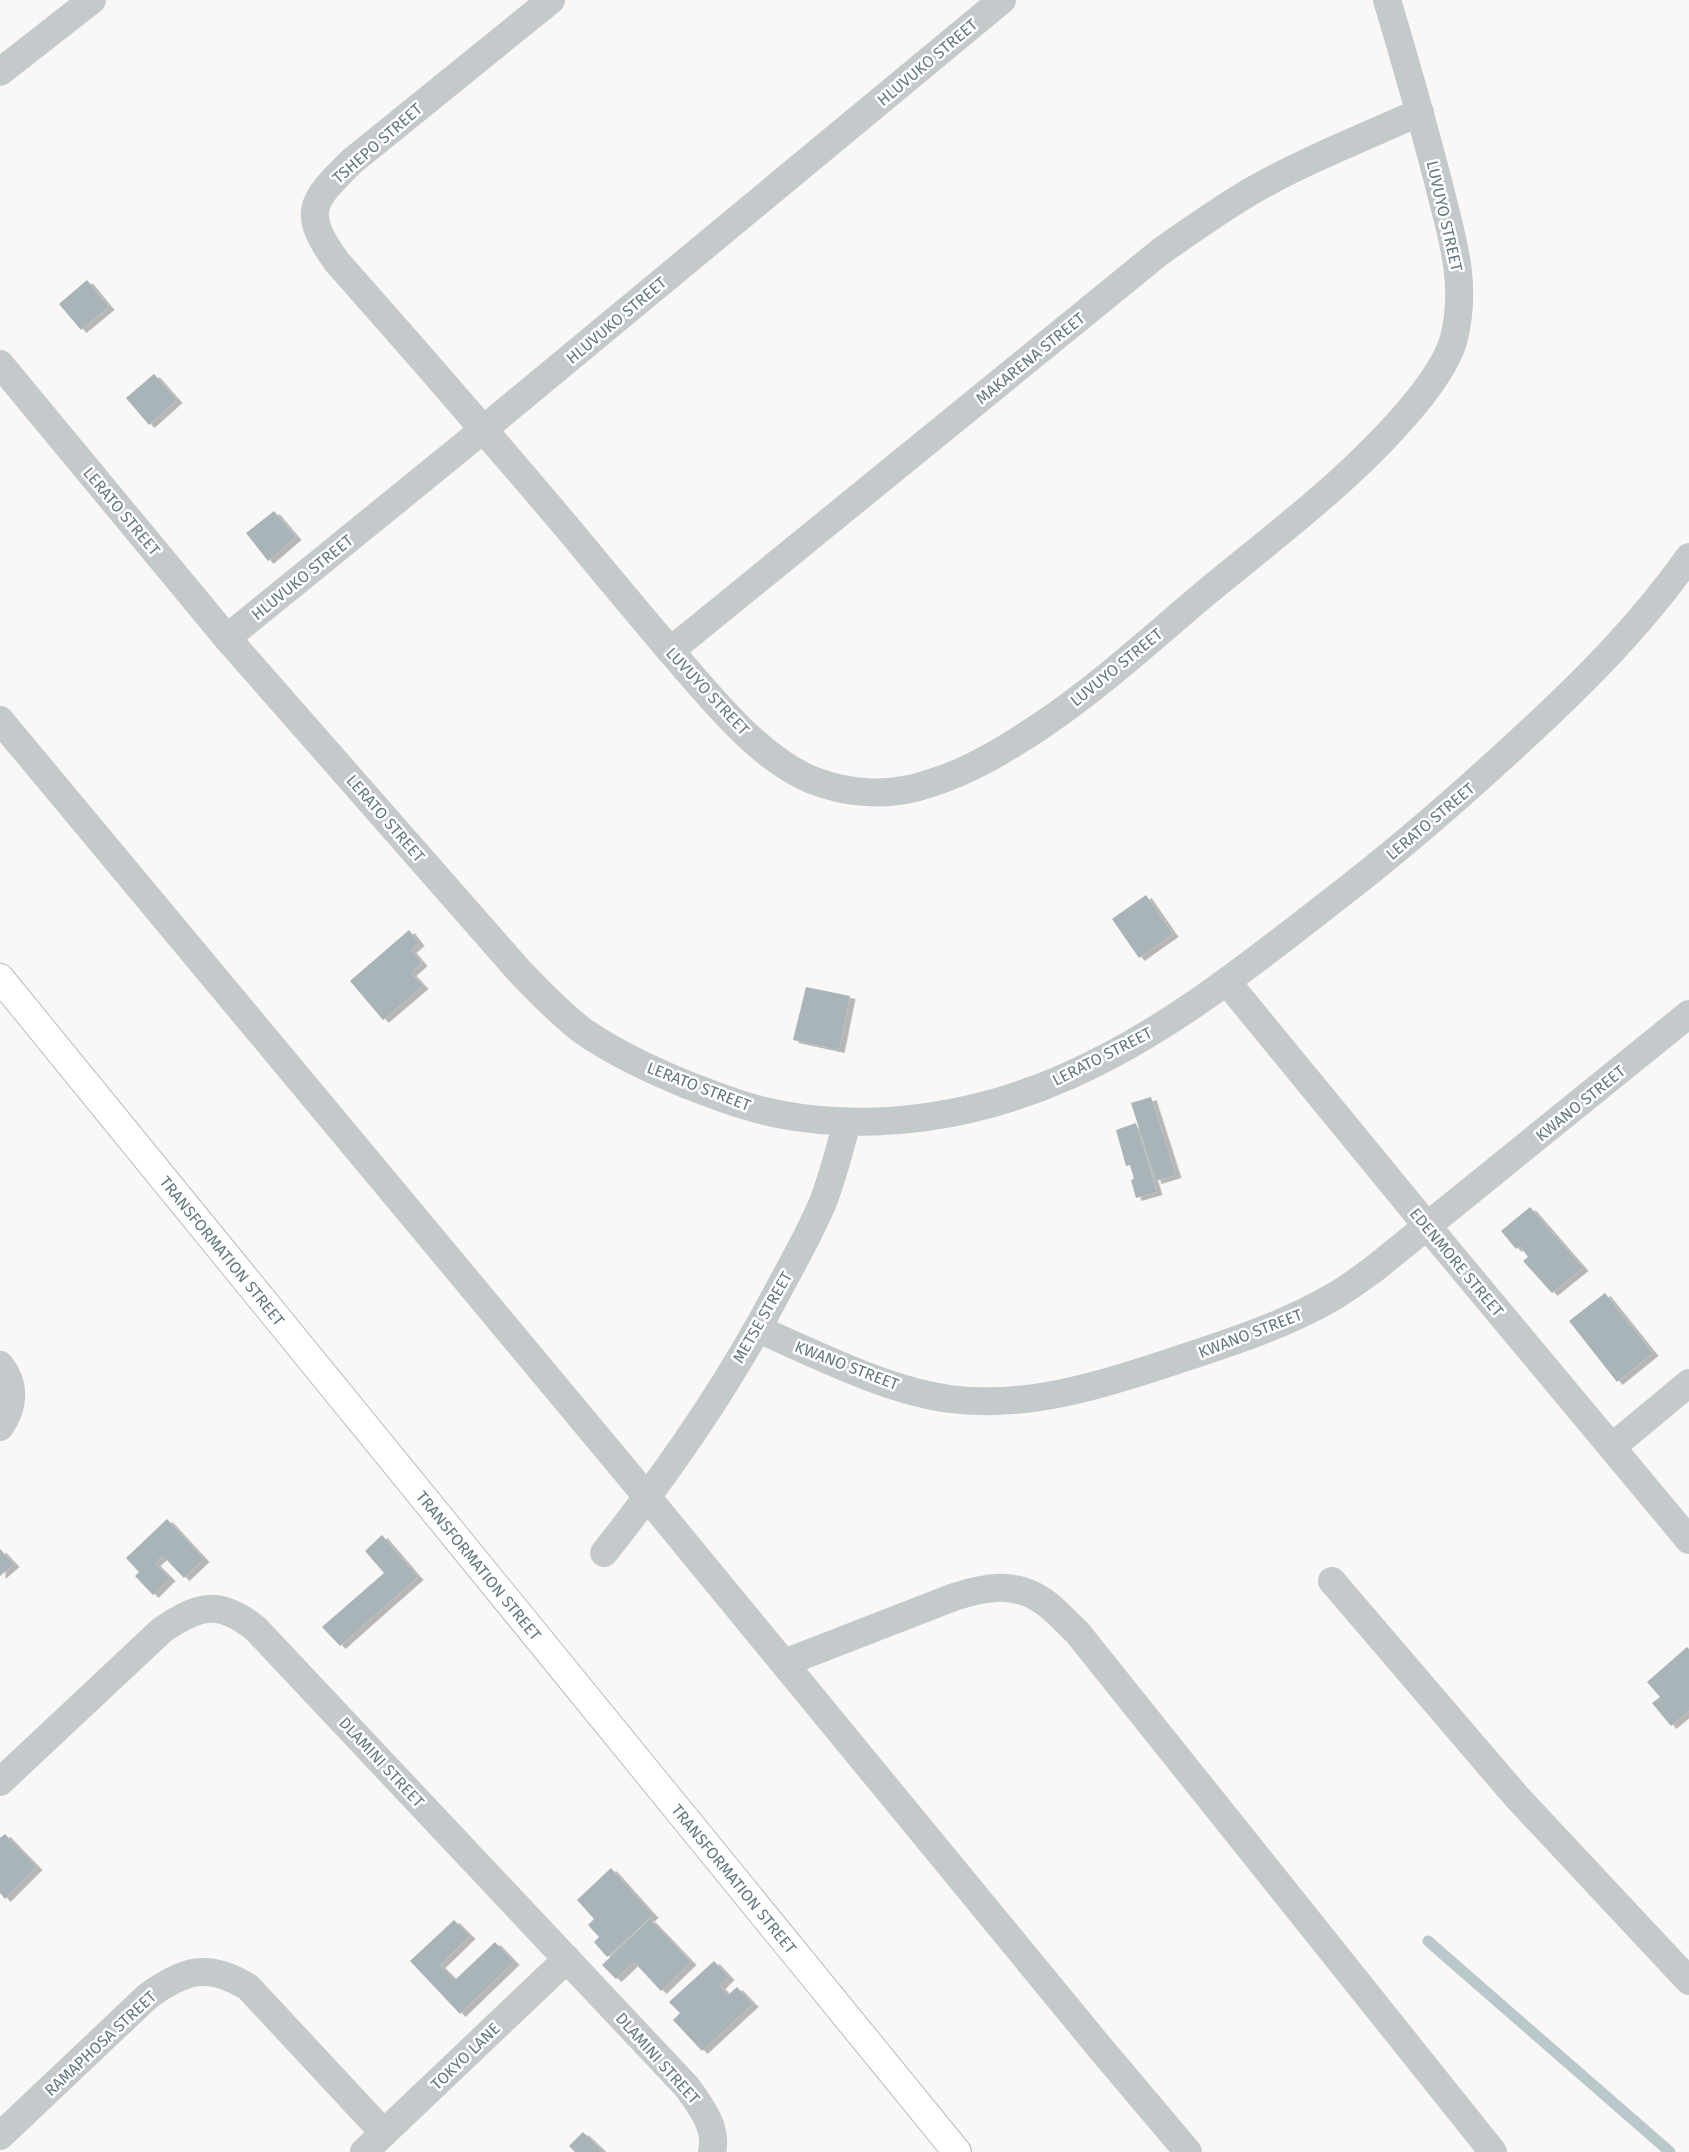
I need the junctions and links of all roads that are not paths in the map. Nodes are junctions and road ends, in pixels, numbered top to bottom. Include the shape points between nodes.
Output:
1 (92, 0) edge
2 (551, 0) edge
3 (1002, 0) edge
4 (1386, 0) edge
5 (0, 72) edge
6 (1420, 112) junction
7 (0, 364) edge
8 (484, 429) junction
9 (1689, 557) edge
10 (227, 638) junction
11 (670, 651) junction
12 (0, 720) edge
13 (0, 978) edge
14 (1227, 982) junction
15 (1689, 1014) edge
16 (847, 1122) junction
17 (1428, 1227) junction
18 (758, 1329) junction
19 (0, 1365) edge
20 (1689, 1383) edge
21 (0, 1427) edge
22 (1612, 1447) junction
23 (648, 1498) junction
24 (1689, 1540) edge
25 (604, 1553) dead end
26 (1332, 1581) dead end
27 (784, 1663) junction
28 (0, 1782) edge
29 (567, 1959) junction
30 (1689, 1981) edge
31 (384, 2133) junction
32 (0, 2136) edge
33 (713, 2148) edge
34 (364, 2152) edge
35 (957, 2152) edge
36 (1188, 2152) edge
37 (1493, 2152) edge

1 - 5 street
2 - 8 street, TSHEPO STREET via 351,162 325,188 316,202 314,214 324,244 337,262
3 - 8 street, HLUVUKO STREET
4 - 6 street, LUVUYO STREET
6 - 11 street, MAKARENA STREET via 1304,164 1204,220
6 - 11 street, LUVUYO STREET via 1458,263 1460,304 1453,343 1435,378 1400,421 1316,501 1087,692 998,753 966,770 895,792 853,792 809,779 776,758 735,725
7 - 10 street, LERATO STREET
8 - 10 street, HLUVUKO STREET
8 - 11 street, LUVUYO STREET
9 - 14 street, LERATO STREET via 1613,652 1468,790 1406,843
10 - 16 street, LERATO STREET via 521,973 581,1030 630,1059 729,1101 777,1114
12 - 23 street
13 - 35 street, TRANSFORMATION STREET
14 - 16 street, LERATO STREET via 1120,1050 1069,1076 1018,1096 971,1110 920,1118
14 - 17 street, EDENMORE STREET
15 - 17 street, KWANO STREET
16 - 18 street, METSE STREET via 822,1202
17 - 18 street, KWANO STREET via 1335,1297 1299,1315 1256,1334 1105,1384 1050,1395 994,1402 949,1399 896,1386
17 - 22 street, EDENMORE STREET
18 - 23 street, METSE STREET
19 - 21 street via 12,1393 11,1406
20 - 22 street
22 - 24 street, EDENMORE STREET
23 - 25 street, METSE STREET
23 - 27 street
26 - 30 street via 1516,1796
27 - 36 street
27 - 37 street via 983,1588 1015,1588 1043,1600 1077,1632
28 - 29 street, DLAMINI STREET via 162,1630 194,1611 208,1608 224,1610 240,1616 256,1629
29 - 31 street, TOKYO LANE
29 - 33 street, DLAMINI STREET via 687,2087 711,2129
31 - 32 street, RAMAPHOSA STREET via 248,1987 232,1977 212,1972 190,1973 169,1981 148,1996
31 - 34 street, TOKYO LANE

